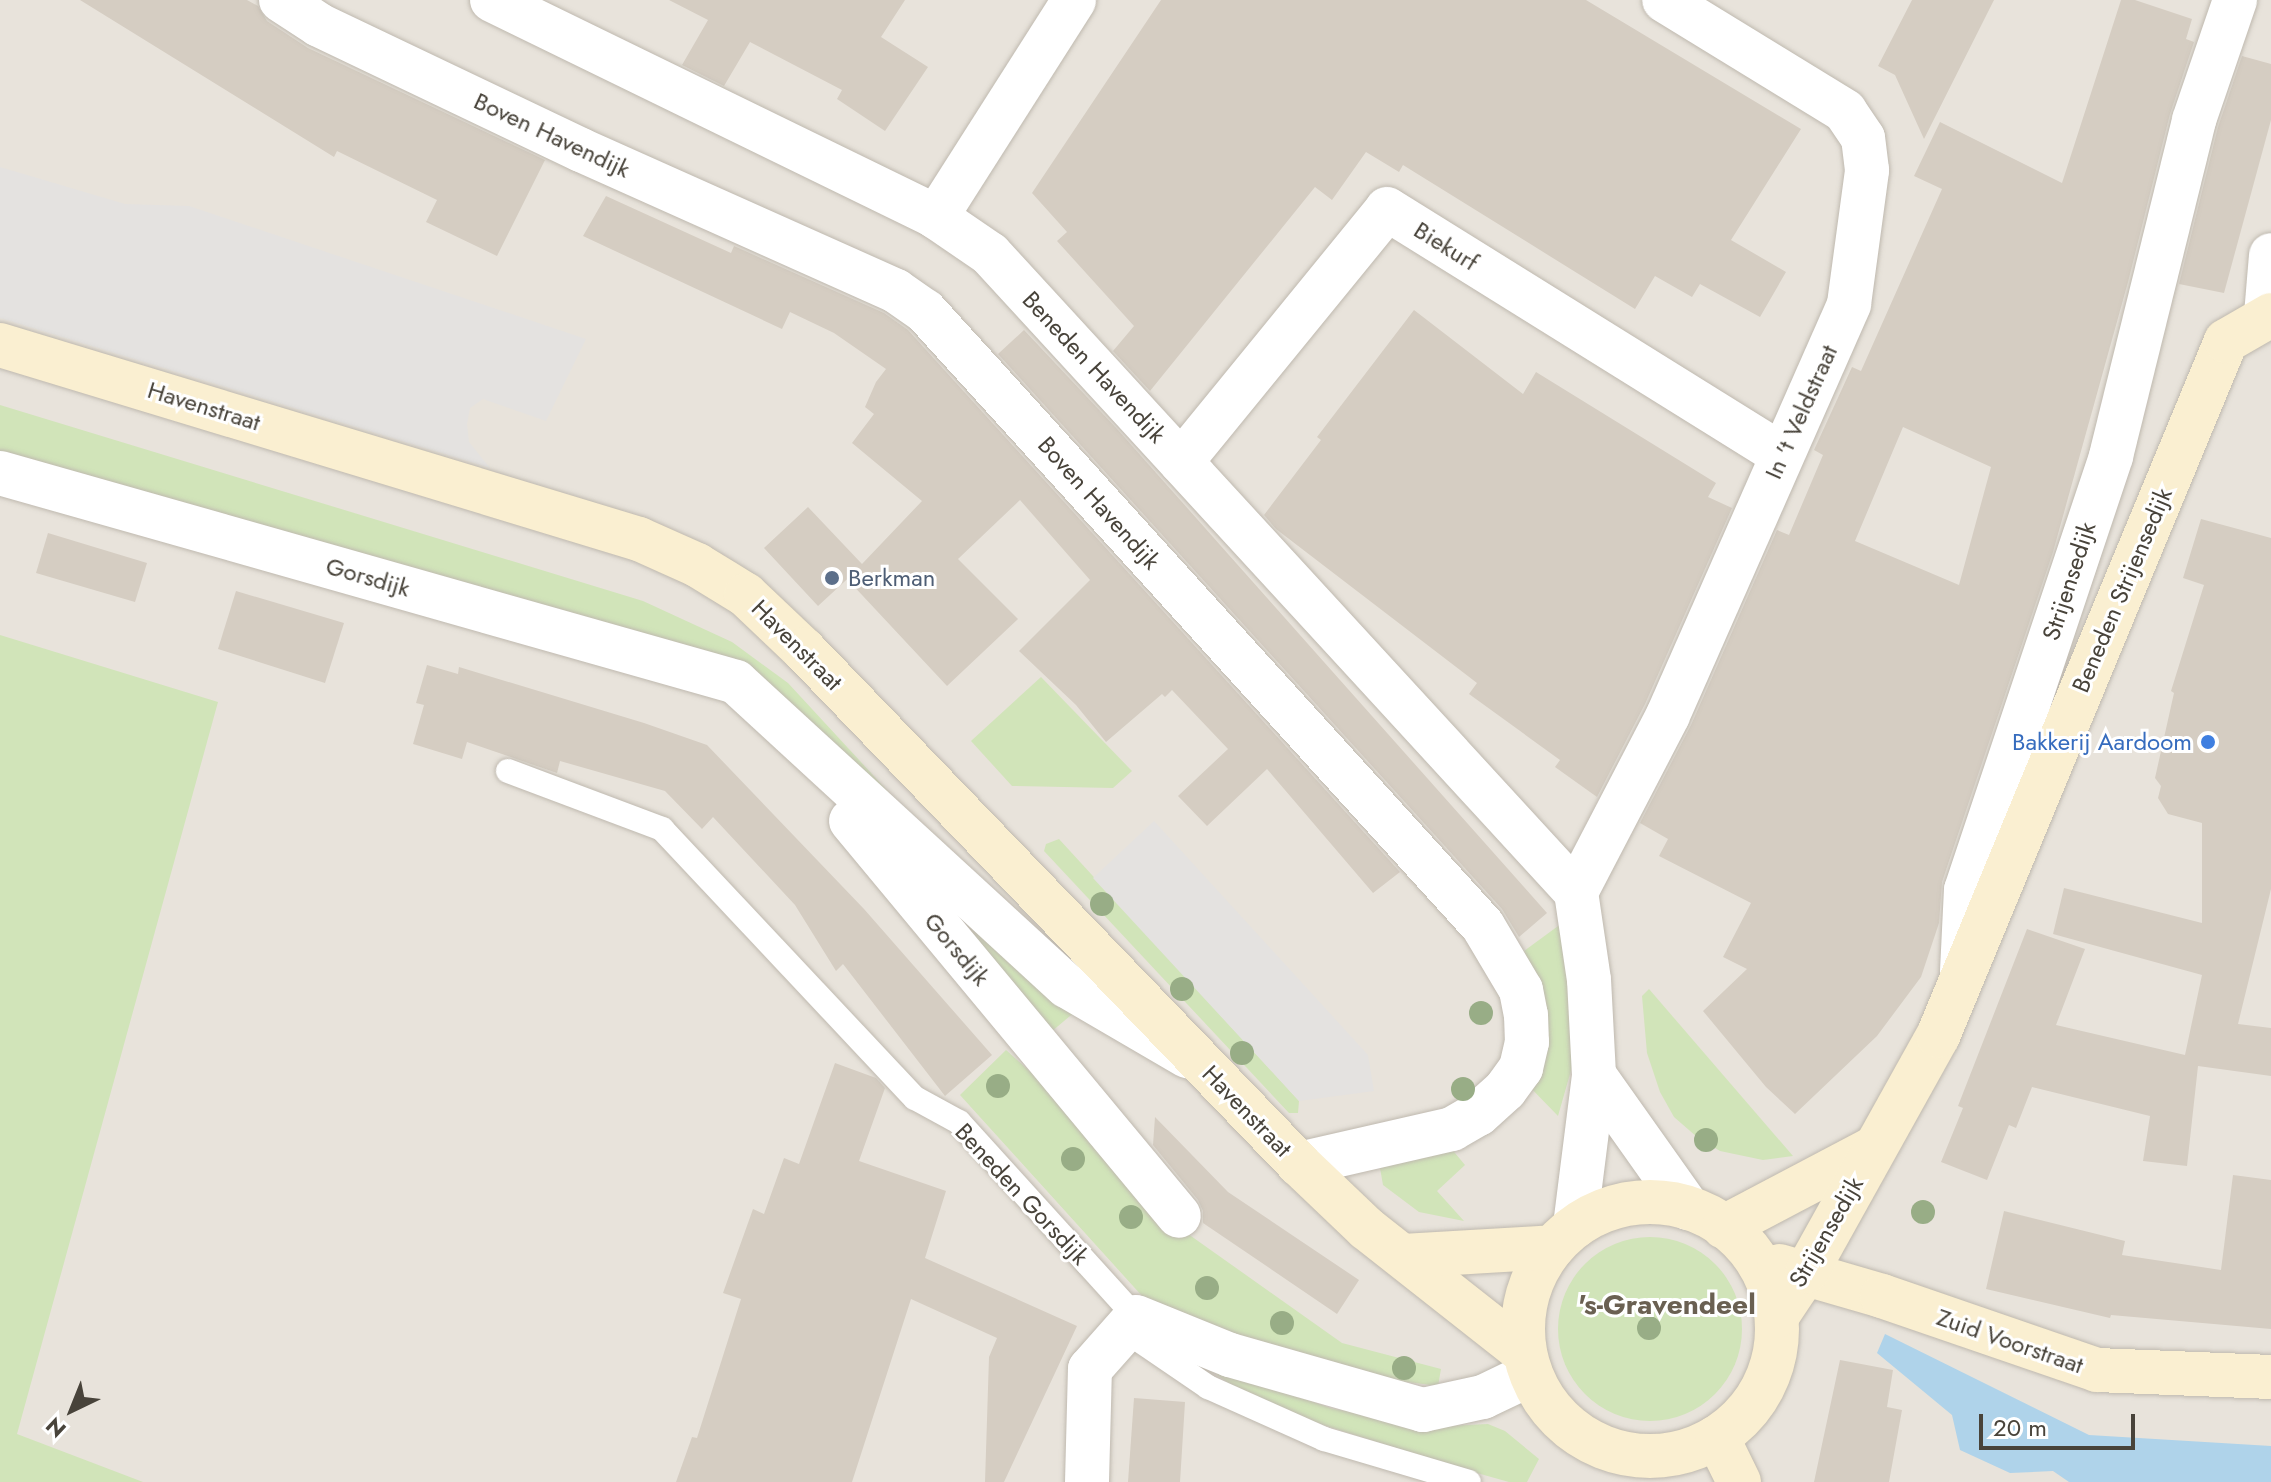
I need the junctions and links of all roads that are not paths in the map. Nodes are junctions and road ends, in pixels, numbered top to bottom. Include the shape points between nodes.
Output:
1 (281, 0) edge
2 (492, 0) edge
3 (1074, 0) edge
4 (1664, 0) edge
5 (2235, 0) edge
6 (936, 217) junction
7 (2271, 255) edge
8 (2268, 315) edge
9 (0, 345) edge
10 (1782, 455) junction
11 (1181, 462) junction
12 (0, 473) edge
13 (736, 682) junction
14 (508, 771) dead end
15 (1576, 892) junction
16 (1962, 971) junction
17 (1201, 1064) junction
18 (1594, 1075) junction
19 (1874, 1148) junction
20 (1299, 1164) junction
21 (1179, 1216) dead end
22 (1706, 1217) junction
23 (1564, 1236) junction
24 (1403, 1256) junction
25 (1757, 1262) junction
26 (1807, 1271) junction
27 (1777, 1316) junction
28 (1130, 1323) junction
29 (1528, 1364) junction
30 (2271, 1377) edge
31 (1717, 1437) junction
32 (1087, 1482) edge
33 (1469, 1482) edge
34 (1739, 1482) edge

1 - 20 street, Boven Havendijk via 319,25 896,291 925,311 1483,926 1521,990 1526,1015 1521,1068 1505,1090 1452,1129
2 - 6 street, Beneden Havendijk
3 - 6 street
4 - 10 street, In 't Veldstraat via 1845,111 1863,138 1867,170 1849,304
5 - 16 street, Strijensedijk via 2194,120 2111,456 1966,890
6 - 11 street, Beneden Havendijk via 990,254
7 - 8 street
8 - 16 street, Beneden Strijensedijk via 2226,341
9 - 17 street, Havenstraat via 639,539 697,565 763,608
10 - 11 street, Biekurf via 1387,209
10 - 15 street, In 't Veldstraat via 1668,715
11 - 15 street, Beneden Havendijk
12 - 13 street, Gorsdijk
13 - 17 street, Gorsdijk via 1067,986
13 - 21 street, Gorsdijk
14 - 28 lane, Beneden Gorsdijk via 662,829 915,1098 959,1122
15 - 18 street via 1589,980
16 - 19 street, Strijensedijk via 1938,1036
17 - 20 street, Havenstraat
18 - 22 street
18 - 23 street
19 - 22 street, Strijensedijk
19 - 26 street, Strijensedijk
20 - 24 street, Havenstraat
22 - 23 street via 1664,1203 1618,1206
22 - 25 street
23 - 24 street
23 - 29 street via 1537,1270 1527,1297 1523,1325
24 - 29 street, Havenstraat
25 - 26 street, Zuid Voorstraat
25 - 27 street
26 - 27 street, Strijensedijk
26 - 30 street, Zuid Voorstraat via 2097,1370
27 - 31 street via 1774,1357 1759,1394
28 - 29 street, Beneden Gorsdijk via 1423,1410 1483,1397
28 - 32 street via 1090,1369
28 - 33 lane, Beneden Gorsdijk via 1208,1387 1324,1439
29 - 31 street via 1554,1413 1610,1450 1654,1456 1687,1451
31 - 34 street

